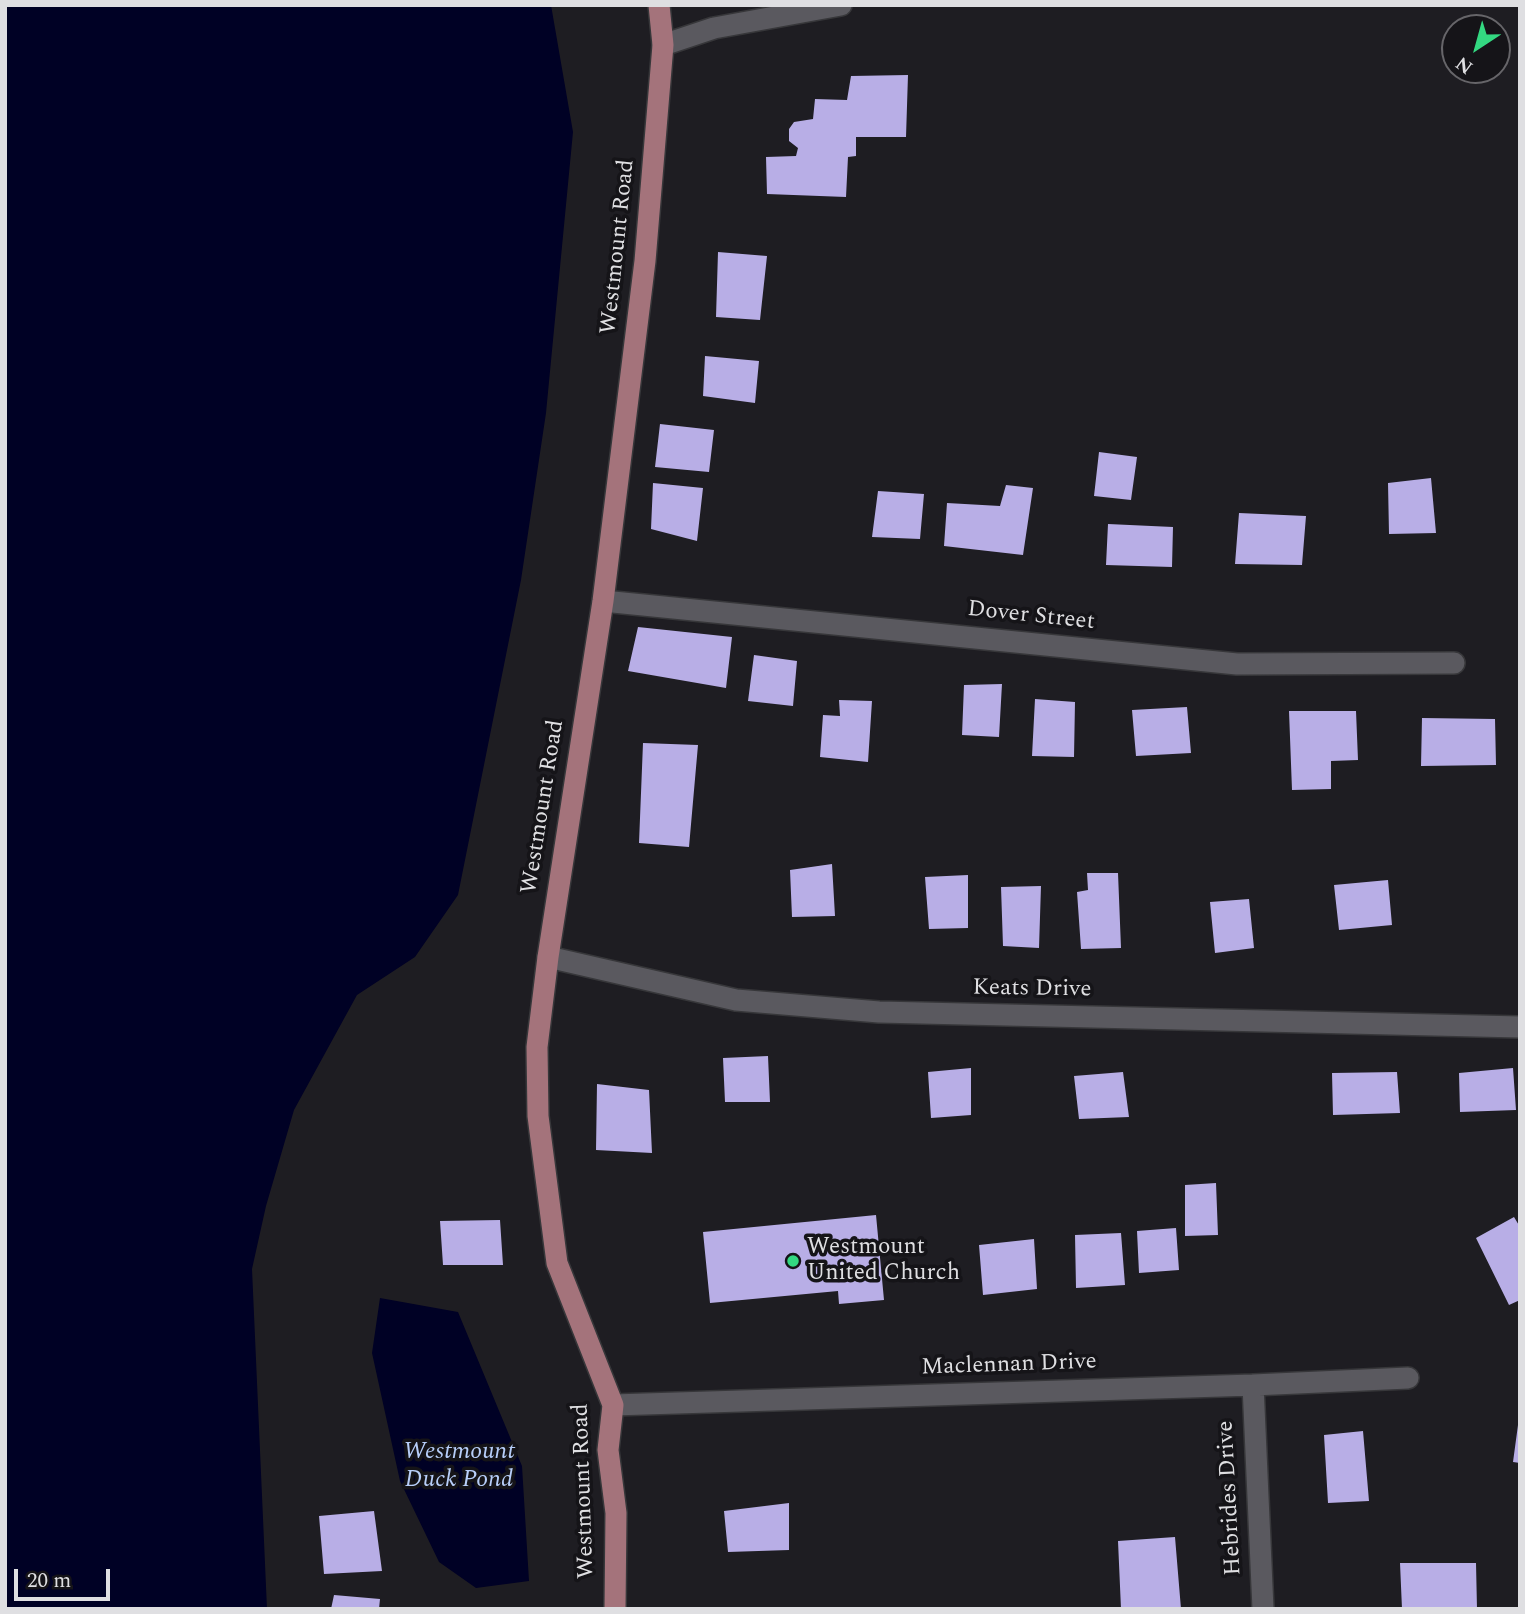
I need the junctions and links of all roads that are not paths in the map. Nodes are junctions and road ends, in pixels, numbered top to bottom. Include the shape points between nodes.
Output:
1 (659, 5) edge
2 (841, 5) edge
3 (663, 45) junction
4 (603, 601) junction
5 (1454, 663) dead end
6 (548, 957) junction
7 (1520, 1027) edge
8 (1408, 1378) dead end
9 (1252, 1385) junction
10 (613, 1405) junction
11 (615, 1609) edge
12 (1263, 1609) edge

1 - 3 main road, Westmount Road
2 - 3 street via 714,28
3 - 4 main road, Westmount Road via 645,261
4 - 5 street, Dover Street via 1237,664
4 - 6 main road, Westmount Road
6 - 7 street, Keats Drive via 736,1000 879,1013
6 - 10 main road, Westmount Road via 537,1047 544,1180 557,1263
8 - 9 street, Maclennan Drive
9 - 10 street, Maclennan Drive
9 - 12 street, Hebrides Drive
10 - 11 main road, Westmount Road via 608,1450 615,1513

